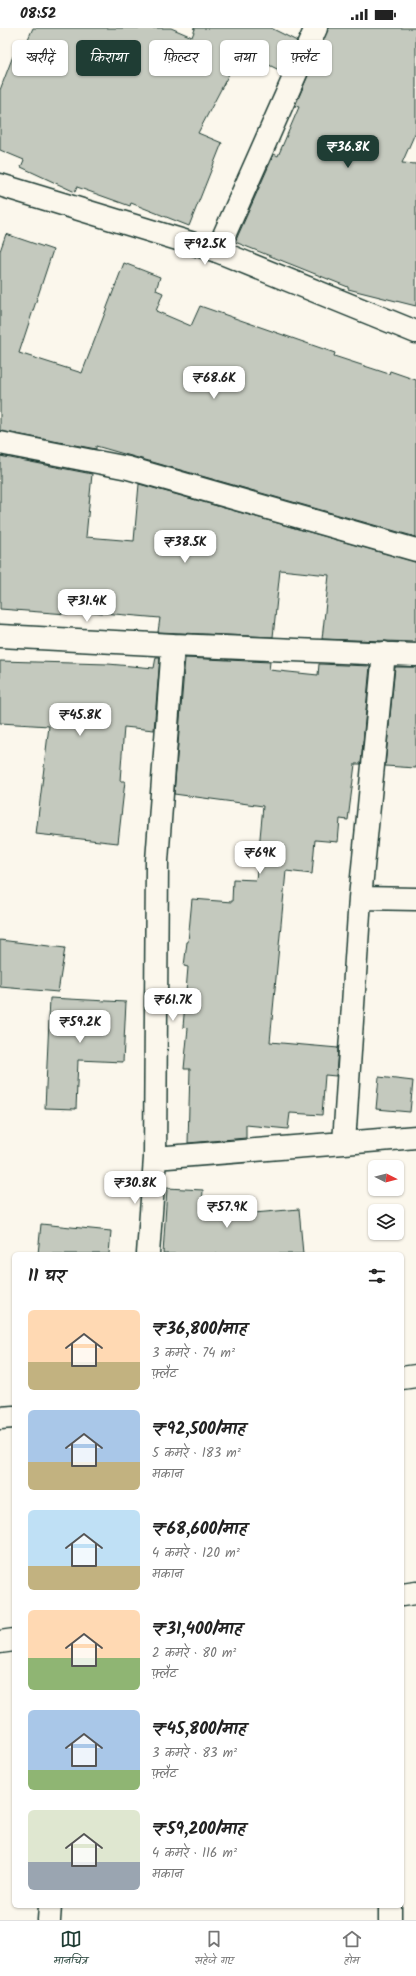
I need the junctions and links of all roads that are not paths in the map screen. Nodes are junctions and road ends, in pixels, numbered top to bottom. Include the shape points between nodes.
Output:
1 (316, 28) edge
2 (0, 185) edge
3 (217, 251) junction
4 (416, 332) edge
5 (0, 443) edge
6 (416, 550) edge
7 (0, 636) edge
8 (173, 645) junction
9 (384, 653) junction
10 (416, 655) edge
11 (360, 898) junction
12 (416, 899) edge
13 (416, 1137) edge
14 (344, 1143) junction
15 (155, 1158) junction
16 (148, 1252) edge
17 (416, 1376) edge
18 (404, 1378) edge
19 (12, 1417) edge
20 (0, 1418) edge
21 (416, 1593) edge
22 (404, 1595) edge
23 (12, 1640) edge
24 (0, 1642) edge
25 (50, 1908) edge
26 (390, 1908) edge
27 (49, 1920) edge
28 (390, 1920) edge

1 - 3 street
2 - 3 street
3 - 4 street
5 - 6 street via 128,468
7 - 8 street
8 - 9 street
8 - 15 street via 157,861
9 - 10 street
9 - 11 street
11 - 12 street
11 - 14 street
13 - 14 street
14 - 15 street
15 - 16 street
17 - 18 street
19 - 20 street
21 - 22 street
23 - 24 street
25 - 27 street
26 - 28 street

